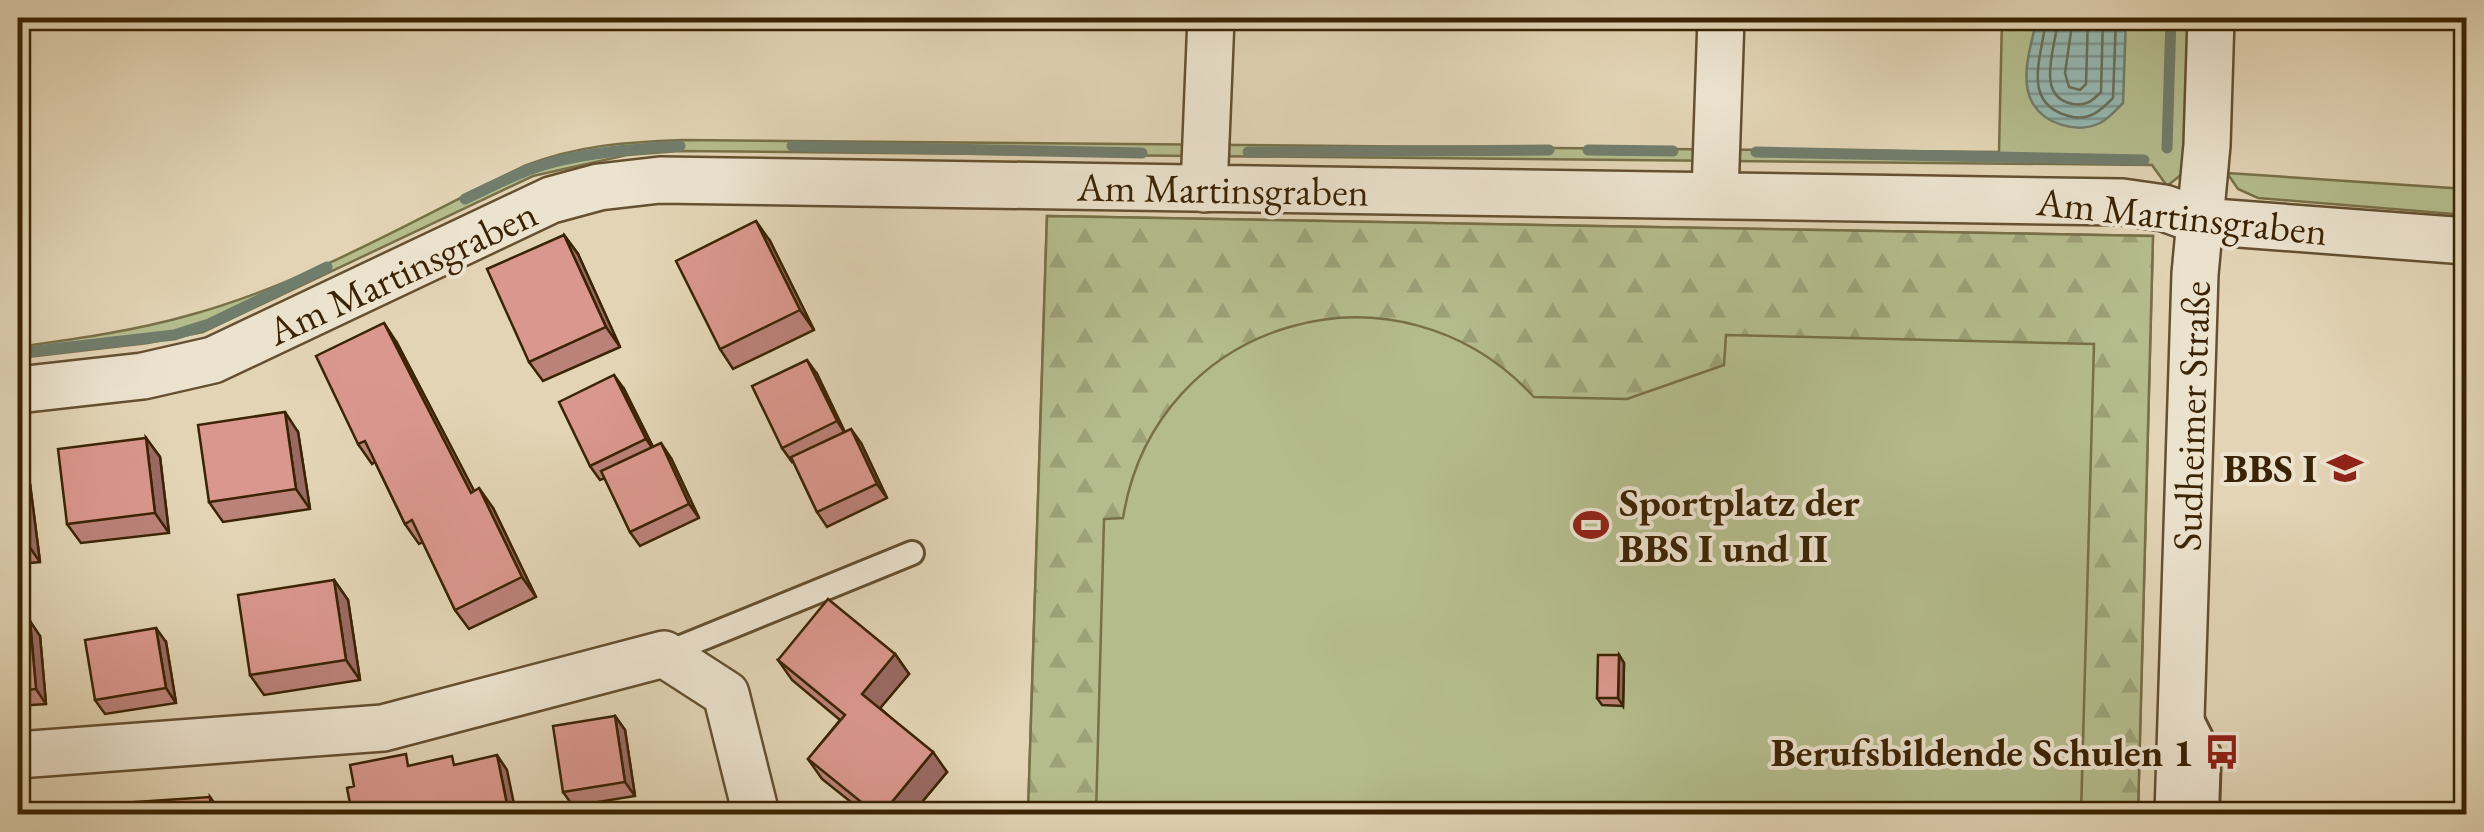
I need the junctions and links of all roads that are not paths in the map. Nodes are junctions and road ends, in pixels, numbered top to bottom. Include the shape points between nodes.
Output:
1 (1210, 18) edge
2 (1721, 18) edge
3 (2211, 18) edge
4 (1204, 189) junction
5 (1715, 194) junction
6 (2200, 220) junction
7 (2466, 241) edge
8 (18, 390) edge
9 (912, 553) dead end
10 (664, 654) junction
11 (2182, 698) junction
12 (18, 755) edge
13 (756, 814) edge
14 (2178, 814) edge
15 (2208, 814) edge

1 - 4 street
2 - 5 street
3 - 6 street, Sudheimer Straße
4 - 5 street, Am Martinsgraben
4 - 8 street, Am Martinsgraben via 712,180 599,188 524,212 213,360 143,376
5 - 6 street, Am Martinsgraben via 2122,202
6 - 7 street, Am Martinsgraben
6 - 11 street, Sudheimer Straße
9 - 10 lane
10 - 12 street via 383,728
10 - 13 street via 726,694
11 - 14 street, Sudheimer Straße
11 - 15 lane via 2209,753

